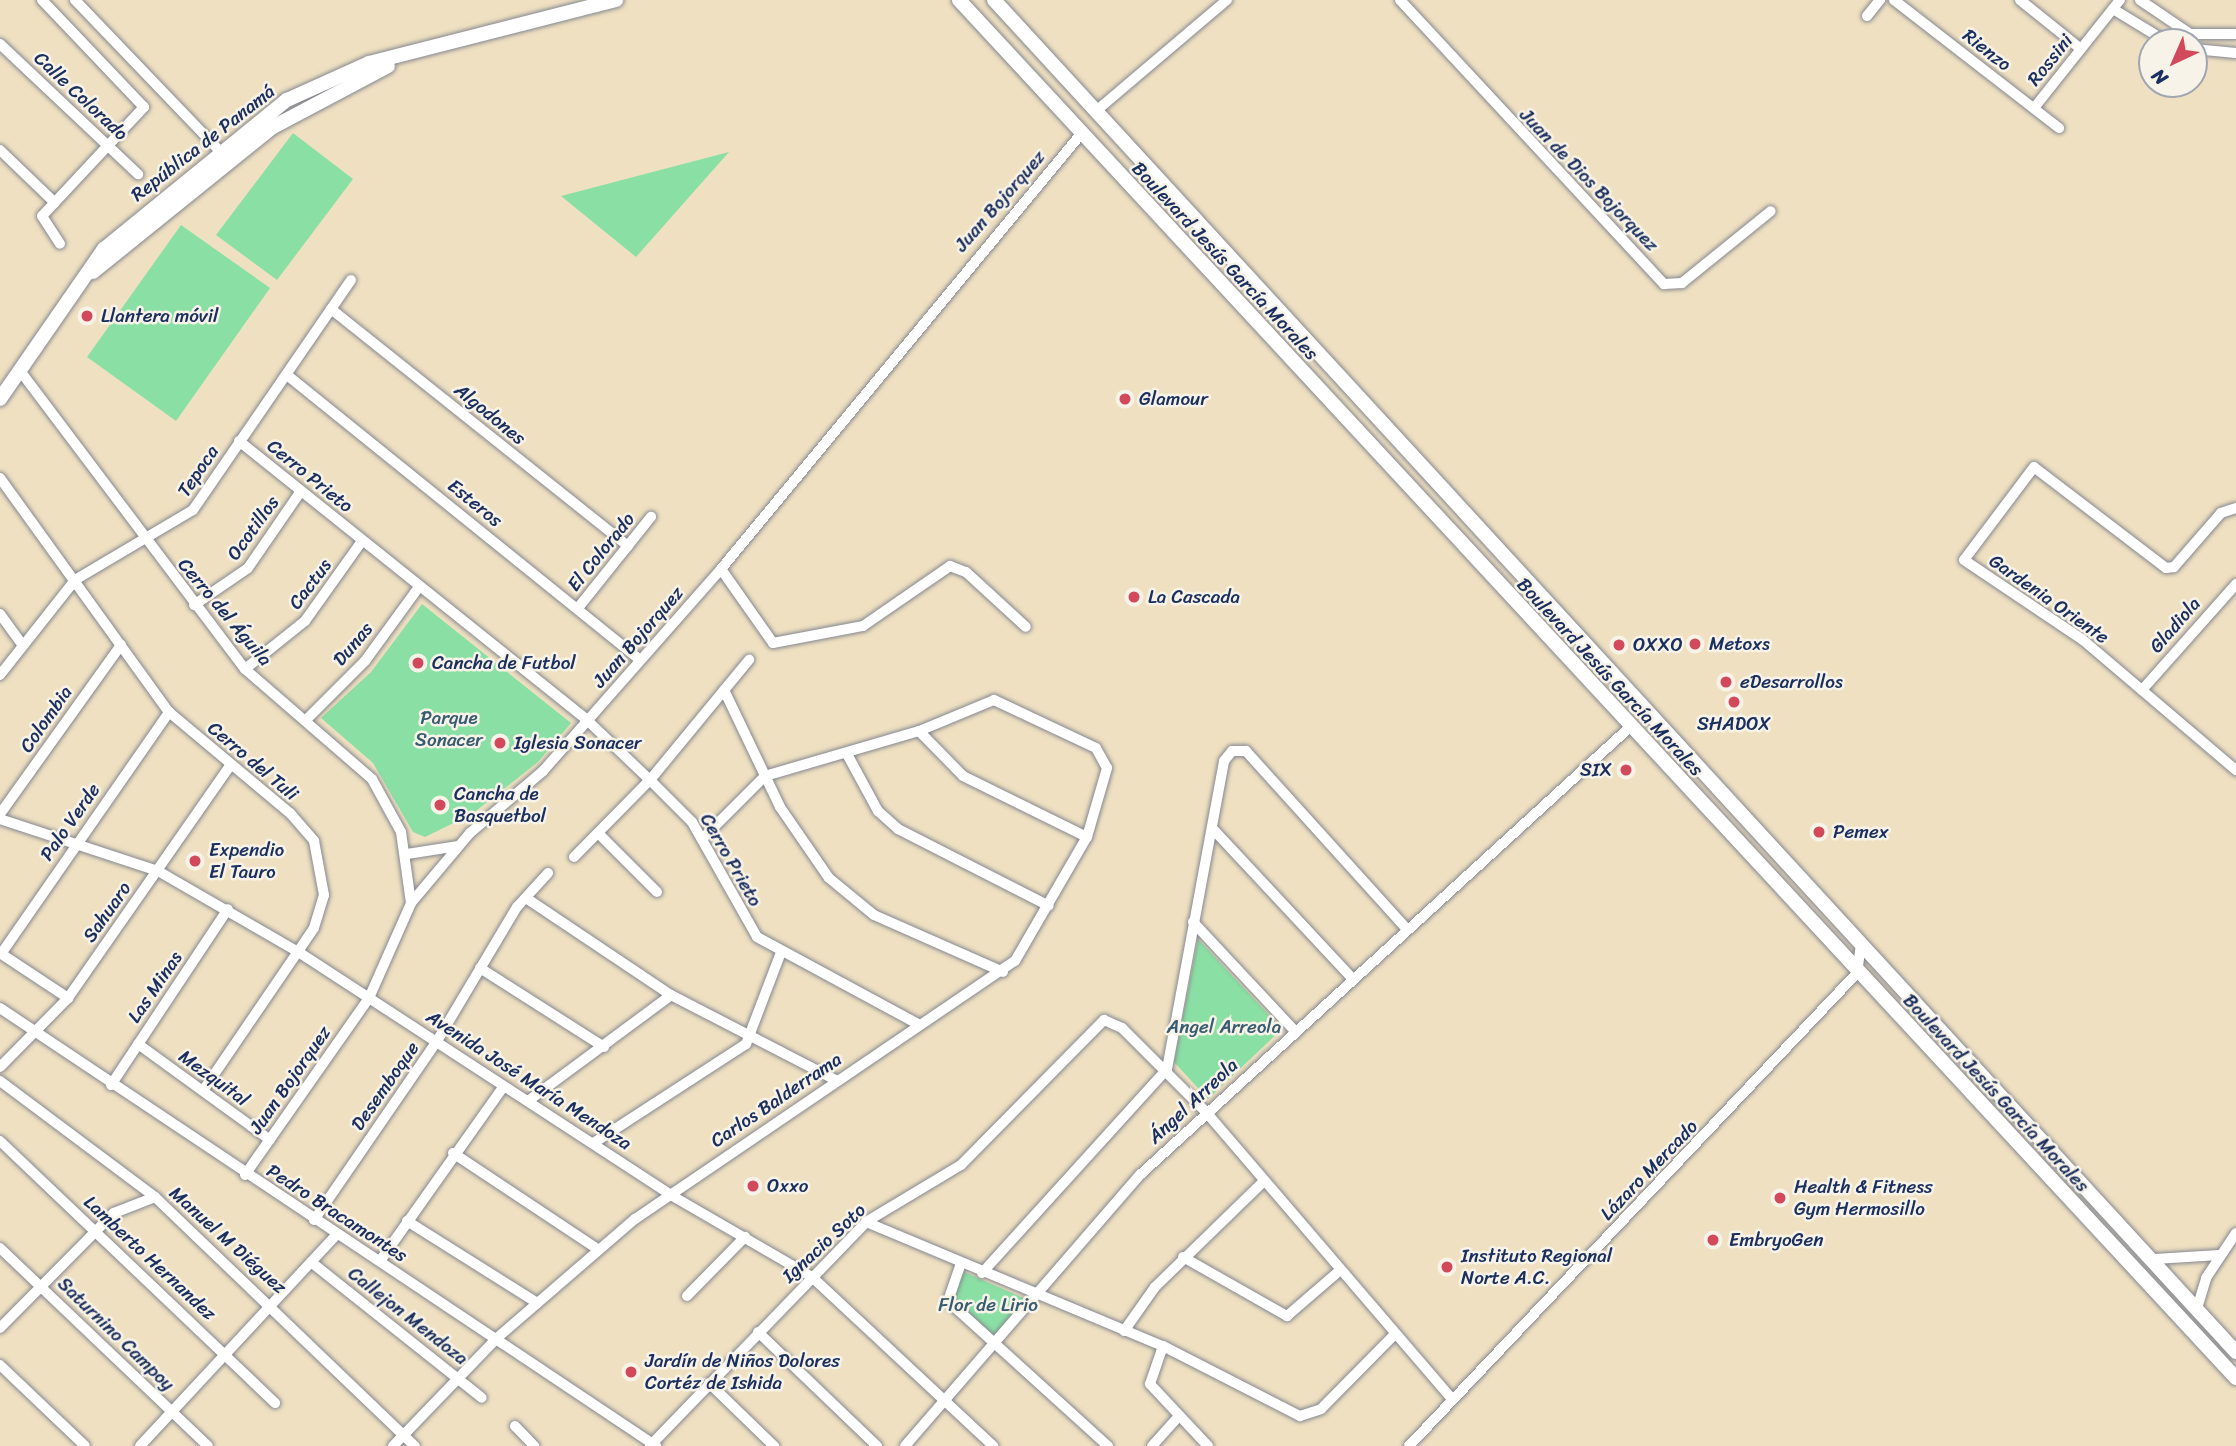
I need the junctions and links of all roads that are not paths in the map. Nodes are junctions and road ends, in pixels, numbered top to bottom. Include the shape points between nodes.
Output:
1 (42, 0) edge
2 (75, 0) edge
3 (616, 0) edge
4 (959, 0) edge
5 (994, 0) edge
6 (1227, 0) edge
7 (1400, 0) edge
8 (1880, 0) edge
9 (1894, 0) edge
10 (2020, 0) edge
11 (2140, 0) edge
12 (2117, 5) edge
13 (1867, 16) dead end
14 (2148, 28) edge
15 (2176, 28) edge
16 (2236, 34) edge
17 (2208, 36) edge
18 (0, 44) edge
19 (2081, 49) junction
20 (2208, 51) edge
21 (2236, 54) edge
22 (402, 59) junction
23 (343, 88) junction
24 (2034, 108) junction
25 (1096, 111) junction
26 (2059, 128) dead end
27 (1081, 134) junction
28 (109, 147) junction
29 (0, 150) edge
30 (219, 150) junction
31 (138, 174) dead end
32 (55, 203) junction
33 (1771, 211) dead end
34 (60, 244) dead end
35 (110, 260) junction
36 (89, 274) junction
37 (351, 280) dead end
38 (331, 309) junction
39 (20, 372) junction
40 (287, 375) junction
41 (1, 394) edge
42 (239, 441) junction
43 (0, 478) edge
44 (301, 491) junction
45 (2236, 508) edge
46 (651, 517) dead end
47 (142, 538) junction
48 (362, 541) junction
49 (628, 546) junction
50 (721, 569) junction
51 (75, 580) junction
52 (2236, 584) edge
53 (419, 587) junction
54 (194, 605) junction
55 (578, 608) junction
56 (0, 614) edge
57 (1026, 627) dead end
58 (22, 644) junction
59 (1590, 644) junction
60 (121, 645) junction
61 (639, 659) junction
62 (749, 660) dead end
63 (1569, 661) junction
64 (246, 669) junction
65 (0, 675) edge
66 (724, 690) junction
67 (2142, 691) junction
68 (169, 712) junction
69 (307, 719) junction
70 (588, 721) junction
71 (1630, 727) junction
72 (919, 731) junction
73 (846, 754) junction
74 (230, 766) junction
75 (2236, 770) edge
76 (765, 776) junction
77 (650, 780) junction
78 (0, 817) edge
79 (1212, 828) junction
80 (599, 834) junction
81 (1087, 837) junction
82 (702, 839) junction
83 (75, 844) junction
84 (458, 846) junction
85 (407, 854) junction
86 (574, 857) dead end
87 (158, 871) junction
88 (548, 873) dead end
89 (657, 892) dead end
90 (526, 898) junction
91 (411, 903) junction
92 (1049, 906) junction
93 (228, 909) junction
94 (1193, 922) junction
95 (1406, 928) junction
96 (1859, 938) junction
97 (1, 953) edge
98 (300, 953) junction
99 (780, 955) junction
100 (480, 968) junction
101 (1003, 972) junction
102 (1857, 973) junction
103 (1352, 978) junction
104 (671, 996) junction
105 (68, 998) junction
106 (369, 998) junction
107 (0, 1008) edge
108 (920, 1025) junction
109 (1295, 1031) junction
110 (39, 1033) junction
111 (751, 1039) junction
112 (437, 1041) junction
113 (138, 1044) junction
114 (604, 1047) junction
115 (0, 1067) edge
116 (1167, 1069) junction
117 (836, 1080) junction
118 (0, 1081) edge
119 (111, 1085) junction
120 (504, 1086) junction
121 (203, 1091) junction
122 (528, 1101) junction
123 (1206, 1112) junction
124 (270, 1140) junction
125 (0, 1141) edge
126 (595, 1142) junction
127 (453, 1153) junction
128 (245, 1175) junction
129 (1261, 1184) junction
130 (669, 1194) junction
131 (156, 1197) junction
132 (314, 1220) junction
133 (407, 1220) junction
134 (866, 1222) junction
135 (94, 1230) junction
136 (337, 1234) junction
137 (2236, 1234) edge
138 (744, 1237) junction
139 (0, 1248) edge
140 (599, 1250) junction
141 (2219, 1255) junction
142 (1183, 1257) junction
143 (2155, 1259) junction
144 (380, 1261) junction
145 (311, 1262) junction
146 (961, 1263) junction
147 (1338, 1272) junction
148 (982, 1273) junction
149 (812, 1277) junction
150 (39, 1285) junction
151 (687, 1296) dead end
152 (1037, 1298) junction
153 (537, 1303) junction
154 (272, 1304) junction
155 (2198, 1305) junction
156 (0, 1328) edge
157 (1124, 1331) junction
158 (758, 1332) junction
159 (1394, 1335) junction
160 (498, 1338) junction
161 (996, 1345) junction
162 (1163, 1346) junction
163 (2236, 1352) edge
164 (226, 1354) junction
165 (0, 1365) edge
166 (458, 1377) junction
167 (2235, 1379) edge
168 (709, 1383) junction
169 (482, 1398) dead end
170 (1452, 1399) junction
171 (947, 1402) junction
172 (275, 1403) dead end
173 (172, 1412) junction
174 (1177, 1418) junction
175 (515, 1426) dead end
176 (403, 1435) junction
177 (653, 1445) edge
178 (85, 1446) edge
179 (140, 1446) edge
180 (208, 1446) edge
181 (393, 1446) edge
182 (415, 1446) edge
183 (534, 1446) edge
184 (774, 1446) edge
185 (877, 1446) edge
186 (905, 1446) edge
187 (993, 1446) edge
188 (1108, 1446) edge
189 (1152, 1446) edge
190 (1208, 1446) edge
191 (1409, 1446) edge

1 - 28 street via 143,103
2 - 30 street
3 - 22 main road, República de Panamá
4 - 27 main road, Boulevard Jesús García Morales
5 - 25 main road, Boulevard Jesús García Morales
6 - 25 street
7 - 33 street, Juan de Dios Bojorquez via 1664,284 1682,283
8 - 13 street
9 - 24 street, Rienzo
10 - 19 street
11 - 15 street
12 - 14 street
12 - 19 street, Rossini
16 - 17 street
18 - 28 street, Calle Colorado
19 - 24 street, Rossini
20 - 21 street
22 - 23 main road, República de Panamá
22 - 30 main road, República de Panamá via 369,63 323,81
23 - 30 main road via 300,102 230,151
23 - 35 main road, República de Panamá via 273,127
24 - 26 street, Rienzo
25 - 59 main road, Boulevard Jesús García Morales
27 - 50 street, Juan Bojorquez
27 - 63 main road, Boulevard Jesús García Morales
28 - 31 street, Calle Colorado
28 - 32 street
29 - 32 street
30 - 35 main road via 217,161 127,234
30 - 36 main road, República de Panamá via 111,243
32 - 34 street via 41,219
35 - 36 main road, República de Panamá
36 - 39 main road, República de Panamá
37 - 38 street, Tepoca
38 - 40 street, Tepoca
38 - 49 street, Algodones
39 - 41 main road, República de Panamá
39 - 47 street, Cerro del Águila
40 - 42 street, Tepoca
40 - 55 street, Esteros
42 - 44 street, Cerro Prieto
42 - 47 street, Tepoca via 187,516
43 - 51 street, Cerro del Tuli
44 - 48 street, Cerro Prieto
44 - 54 street, Ocotillos via 248,568
45 - 67 street, Gardenia Oriente via 2221,513 2174,568 2166,568 2034,467 1964,560 2083,640
46 - 49 street, El Colorado
47 - 51 street, Tepoca
47 - 54 street, Cerro del Águila
48 - 53 street, Cerro Prieto
48 - 64 street, Cactus via 305,621
49 - 55 street, El Colorado
50 - 57 street via 773,643 863,626 950,565 966,572
50 - 61 street, Juan Bojorquez
51 - 58 street, Tepoca
51 - 60 street, Cerro del Tuli
52 - 67 street, Gladiola
53 - 69 street, Dunas via 365,661
53 - 70 street, Cerro Prieto
54 - 64 street, Cerro del Águila
55 - 61 street, Esteros
56 - 58 street
58 - 65 street, Tepoca
59 - 63 main road
59 - 96 main road, Boulevard Jesús García Morales
60 - 68 street, Cerro del Tuli
60 - 78 street, Colombia
61 - 70 street, Juan Bojorquez
62 - 66 street
63 - 71 main road, Boulevard Jesús García Morales
64 - 69 street, Cerro del Águila
66 - 76 street
66 - 77 street
67 - 75 street, Gardenia Oriente
68 - 74 street, Cerro del Tuli
68 - 83 street, Palo Verde
69 - 85 street, Cerro del Águila via 372,779
70 - 77 street, Cerro Prieto
70 - 84 street, Juan Bojorquez via 526,787
71 - 95 street, Ángel Arreola
71 - 102 main road, Boulevard Jesús García Morales
72 - 73 street
72 - 81 street via 963,776
72 - 81 street, Carlos Balderrama via 994,700 1096,748 1107,768
73 - 76 street
73 - 92 street via 878,811 898,829
74 - 87 street, Sahuaro
74 - 98 street, Cerro del Tuli via 290,813 314,841 324,895
76 - 82 street
76 - 101 street via 805,848 848,898
77 - 80 street
77 - 82 street, Cerro Prieto
78 - 83 street, Avenida José María Mendoza
79 - 94 street
79 - 95 street via 1224,761 1232,751 1246,751
79 - 103 street
80 - 86 street
80 - 89 street
81 - 92 street, Carlos Balderrama
82 - 99 street, Cerro Prieto via 743,917
83 - 87 street, Avenida José María Mendoza
83 - 97 street, Palo Verde
84 - 85 street
84 - 91 street, Juan Bojorquez
85 - 91 street, Cerro del Águila
87 - 93 street, Avenida José María Mendoza
87 - 105 street, Sahuaro
88 - 90 street, Desemboque
90 - 100 street, Desemboque
90 - 104 street
91 - 106 street, Juan Bojorquez
92 - 101 street, Carlos Balderrama
93 - 98 street, Avenida José María Mendoza
93 - 113 street, Las Minas
94 - 109 street
94 - 116 street
95 - 103 street, Ángel Arreola
96 - 102 street via 1864,956
96 - 143 main road, Boulevard Jesús García Morales
97 - 105 street
98 - 106 street, Avenida José María Mendoza
98 - 121 street, Cerro del Tuli
99 - 108 street, Cerro Prieto
99 - 111 street
100 - 112 street, Desemboque
100 - 114 street
101 - 108 street, Carlos Balderrama
102 - 167 main road, Boulevard Jesús García Morales
102 - 170 street, Lázaro Mercado
103 - 109 street, Ángel Arreola
104 - 111 street
104 - 114 street
105 - 110 street, Sahuaro
106 - 112 street, Avenida José María Mendoza
106 - 124 street, Juan Bojorquez
107 - 110 street, Pedro Bracamontes
108 - 117 street, Carlos Balderrama
109 - 123 street, Ángel Arreola
110 - 115 street, Sahuaro
110 - 119 street, Pedro Bracamontes
111 - 117 street
111 - 126 street
112 - 120 street, Avenida José María Mendoza
112 - 132 street, Desemboque
113 - 119 street, Las Minas
113 - 121 street, Mezquital
114 - 122 street
116 - 123 street
116 - 134 street, Ignacio Soto via 1122,1028 1104,1020 1094,1024 961,1165
116 - 148 street
117 - 130 street, Carlos Balderrama
118 - 131 street, Manuel M Diéguez
119 - 128 street, Pedro Bracamontes
120 - 122 street, Avenida José María Mendoza
120 - 127 street
121 - 124 street, Mezquital
122 - 126 street, Avenida José María Mendoza
123 - 129 street
123 - 152 street, Ángel Arreola via 1099,1219
124 - 128 street, Juan Bojorquez
125 - 135 street, Lamberto Hernandez
126 - 130 street, Avenida José María Mendoza
127 - 133 street
127 - 140 street
128 - 132 street, Pedro Bracamontes
129 - 142 street
129 - 147 street
130 - 138 street, Avenida José María Mendoza
130 - 140 street, Carlos Balderrama
131 - 135 street via 114,1213
131 - 154 street, Manuel M Diéguez
132 - 136 street, Pedro Bracamontes
133 - 144 street
133 - 153 street
134 - 146 street
134 - 149 street, Ignacio Soto
135 - 150 street
135 - 164 street, Lamberto Hernandez
136 - 144 street, Pedro Bracamontes
136 - 145 street
137 - 141 street
138 - 149 street, Avenida José María Mendoza
138 - 151 street
139 - 150 street, Saturnino Campoy
140 - 153 street, Carlos Balderrama
141 - 143 street
141 - 155 street
142 - 147 street via 1287,1316
142 - 157 street
143 - 155 main road, Boulevard Jesús García Morales
144 - 160 street, Pedro Bracamontes
145 - 154 street
145 - 166 street, Callejon Mendoza
146 - 148 street
146 - 161 street via 946,1296
147 - 159 street
148 - 152 street
149 - 158 street, Ignacio Soto
149 - 171 street, Avenida José María Mendoza
150 - 156 street
150 - 173 street, Saturnino Campoy
152 - 157 street
152 - 161 street, Ángel Arreola
153 - 160 street, Carlos Balderrama
154 - 164 street
154 - 176 street, Manuel M Diéguez
155 - 163 main road, Boulevard Jesús García Morales
157 - 162 street
158 - 168 street, Ignacio Soto
158 - 185 street
159 - 162 street via 1321,1409 1300,1416
159 - 170 street
160 - 166 street, Carlos Balderrama
160 - 177 street, Pedro Bracamontes
161 - 171 street, Ángel Arreola
161 - 188 street
162 - 174 street via 1150,1384
164 - 172 street, Lamberto Hernandez
164 - 173 street
165 - 178 street
166 - 169 street, Callejon Mendoza
166 - 176 street, Carlos Balderrama
168 - 177 street, Ignacio Soto
168 - 184 street
170 - 191 street, Lázaro Mercado
171 - 186 street, Ángel Arreola
171 - 187 street, Avenida José María Mendoza
173 - 179 street
173 - 180 street, Saturnino Campoy
174 - 189 street
174 - 190 street
175 - 183 street
176 - 181 street, Carlos Balderrama
176 - 182 street, Manuel M Diéguez

